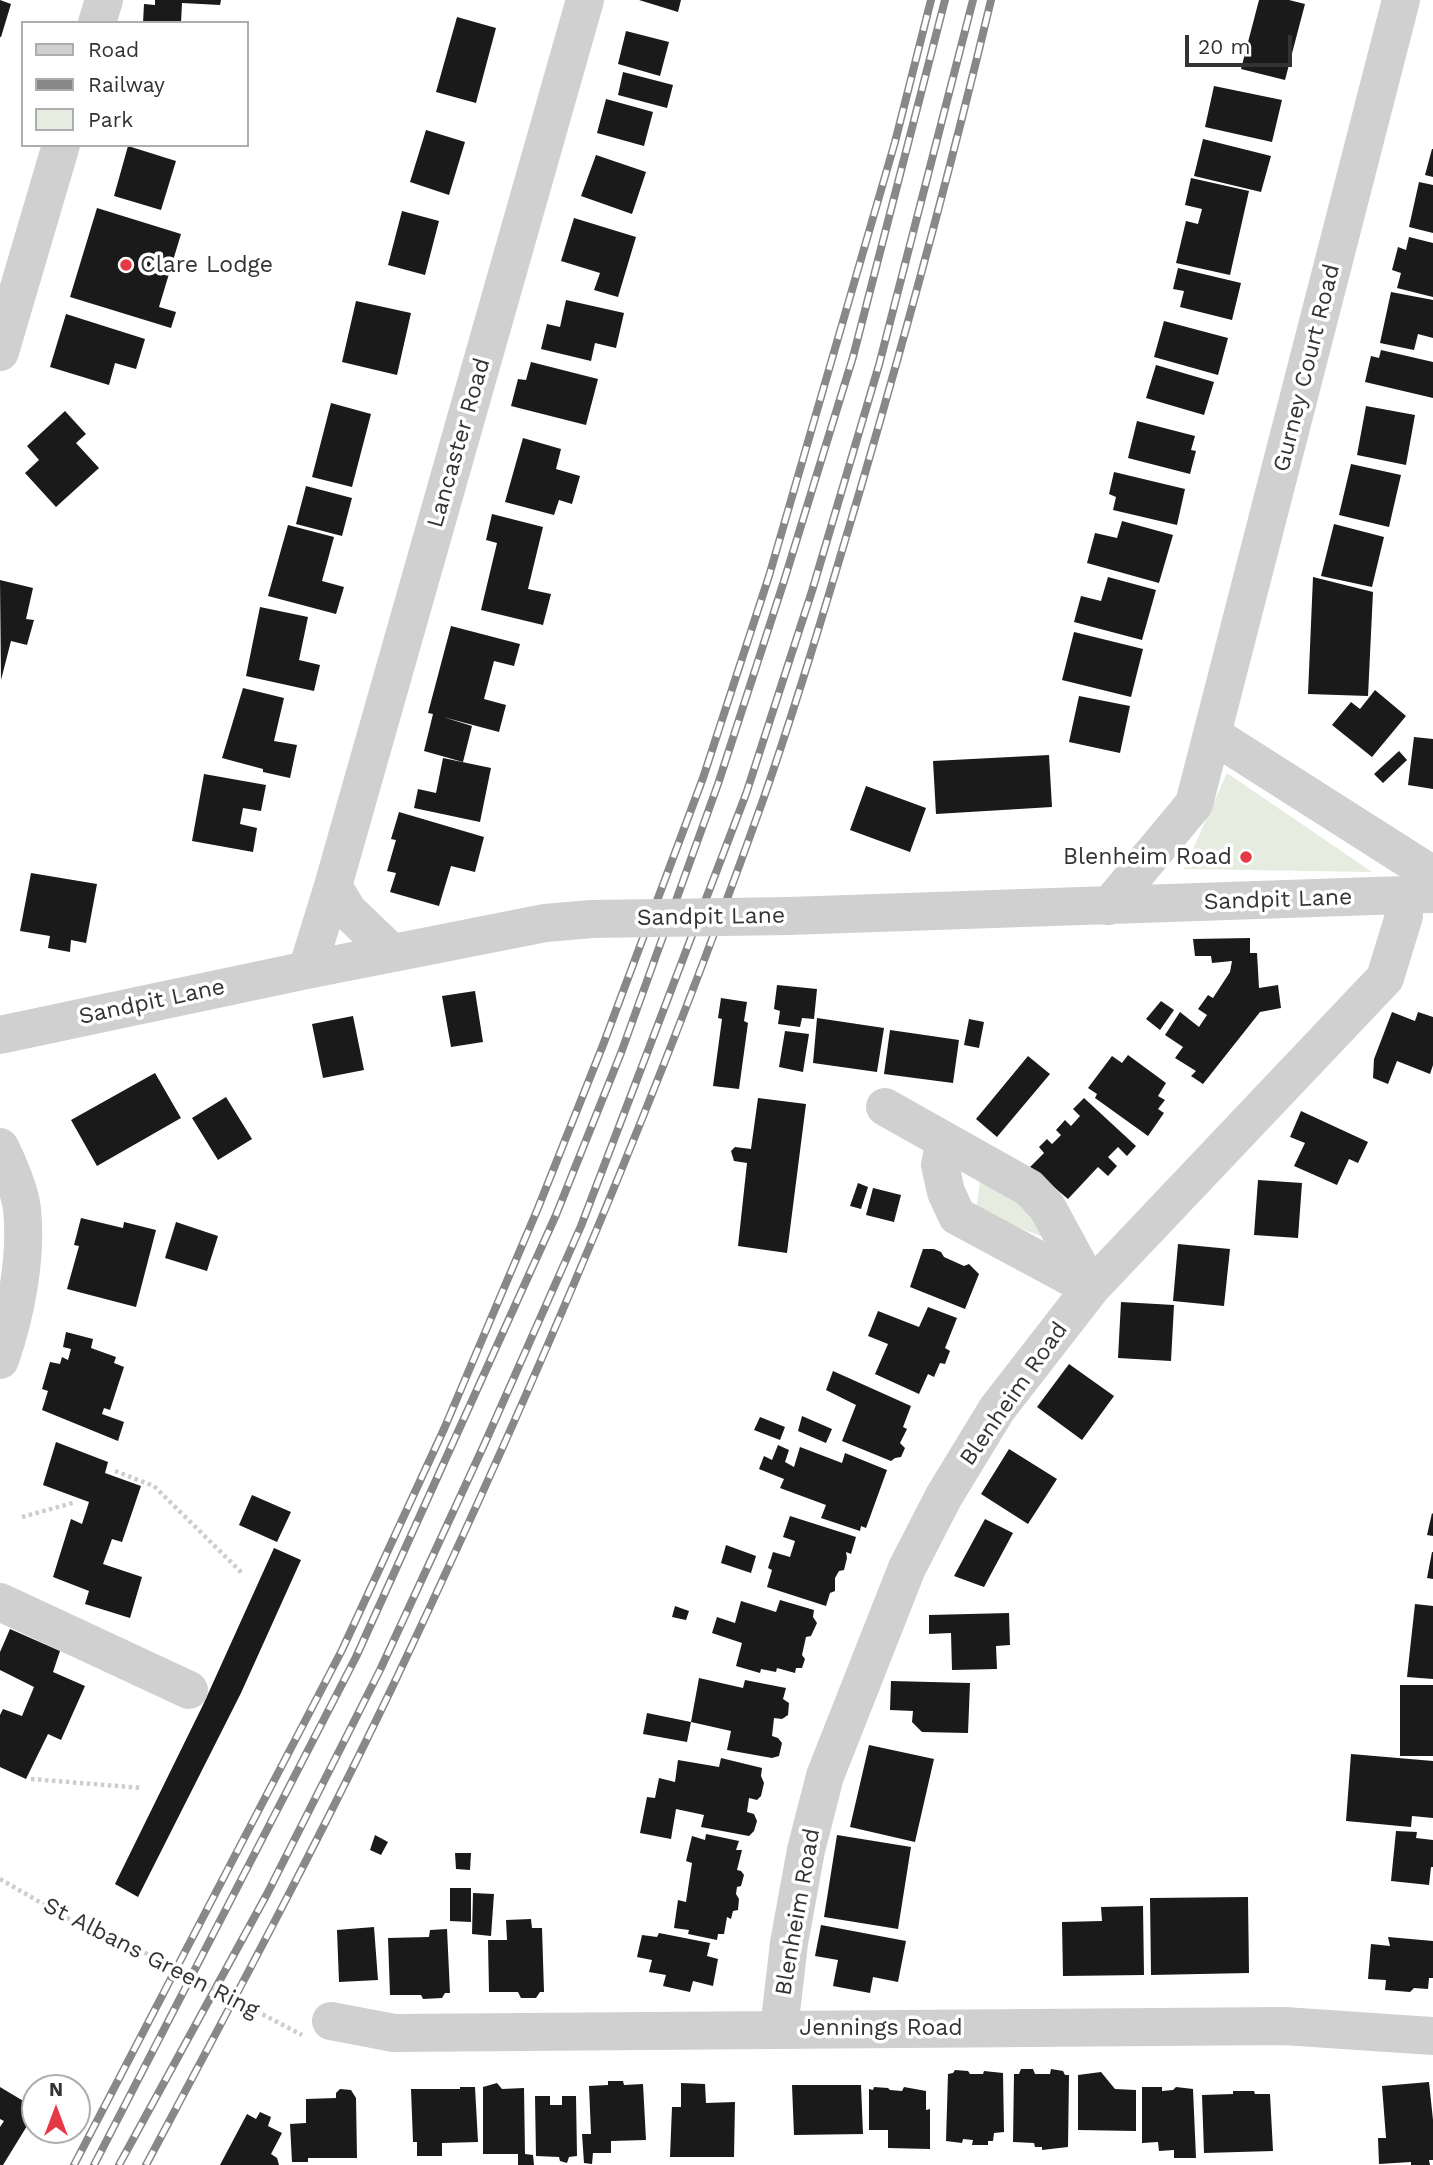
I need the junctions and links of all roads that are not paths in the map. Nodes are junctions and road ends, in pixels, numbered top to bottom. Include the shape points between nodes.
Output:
1 (104, 0) edge
2 (585, 0) edge
3 (1401, 0) edge
4 (98, 21) edge
5 (60, 147) edge
6 (0, 352) edge
7 (1213, 735) junction
8 (333, 886) junction
9 (1423, 889) edge
10 (1109, 906) junction
11 (392, 953) junction
12 (307, 970) junction
13 (0, 1035) edge
14 (885, 1107) dead end
15 (945, 1141) junction
16 (0, 1147) edge
17 (1091, 1288) junction
18 (0, 1360) edge
19 (0, 1602) edge
20 (189, 1690) dead end
21 (316, 2028) road end
22 (779, 2029) junction
23 (1433, 2036) edge

1 - 4 street
2 - 8 street, Lancaster Road
3 - 7 street, Gurney Court Road
5 - 6 street
7 - 9 street
7 - 10 street, Gurney Court Road via 1194,804
8 - 11 street via 348,911
8 - 12 street, Lancaster Road
9 - 10 street, Sandpit Lane
9 - 17 street, Blenheim Road via 1404,916 1385,978
10 - 11 street, Sandpit Lane, bridge via 592,919 545,923
11 - 12 street, Sandpit Lane
12 - 13 street, Sandpit Lane
14 - 15 street
15 - 17 street via 1029,1188 1047,1207
15 - 17 street via 940,1164 957,1216
16 - 18 street via 22,1207 17,1295
17 - 22 street, Blenheim Road via 997,1409 907,1568 825,1776 789,1943
19 - 20 street
21 - 22 street, Jennings Road via 394,2034
22 - 23 street, Jennings Road via 1284,2026

